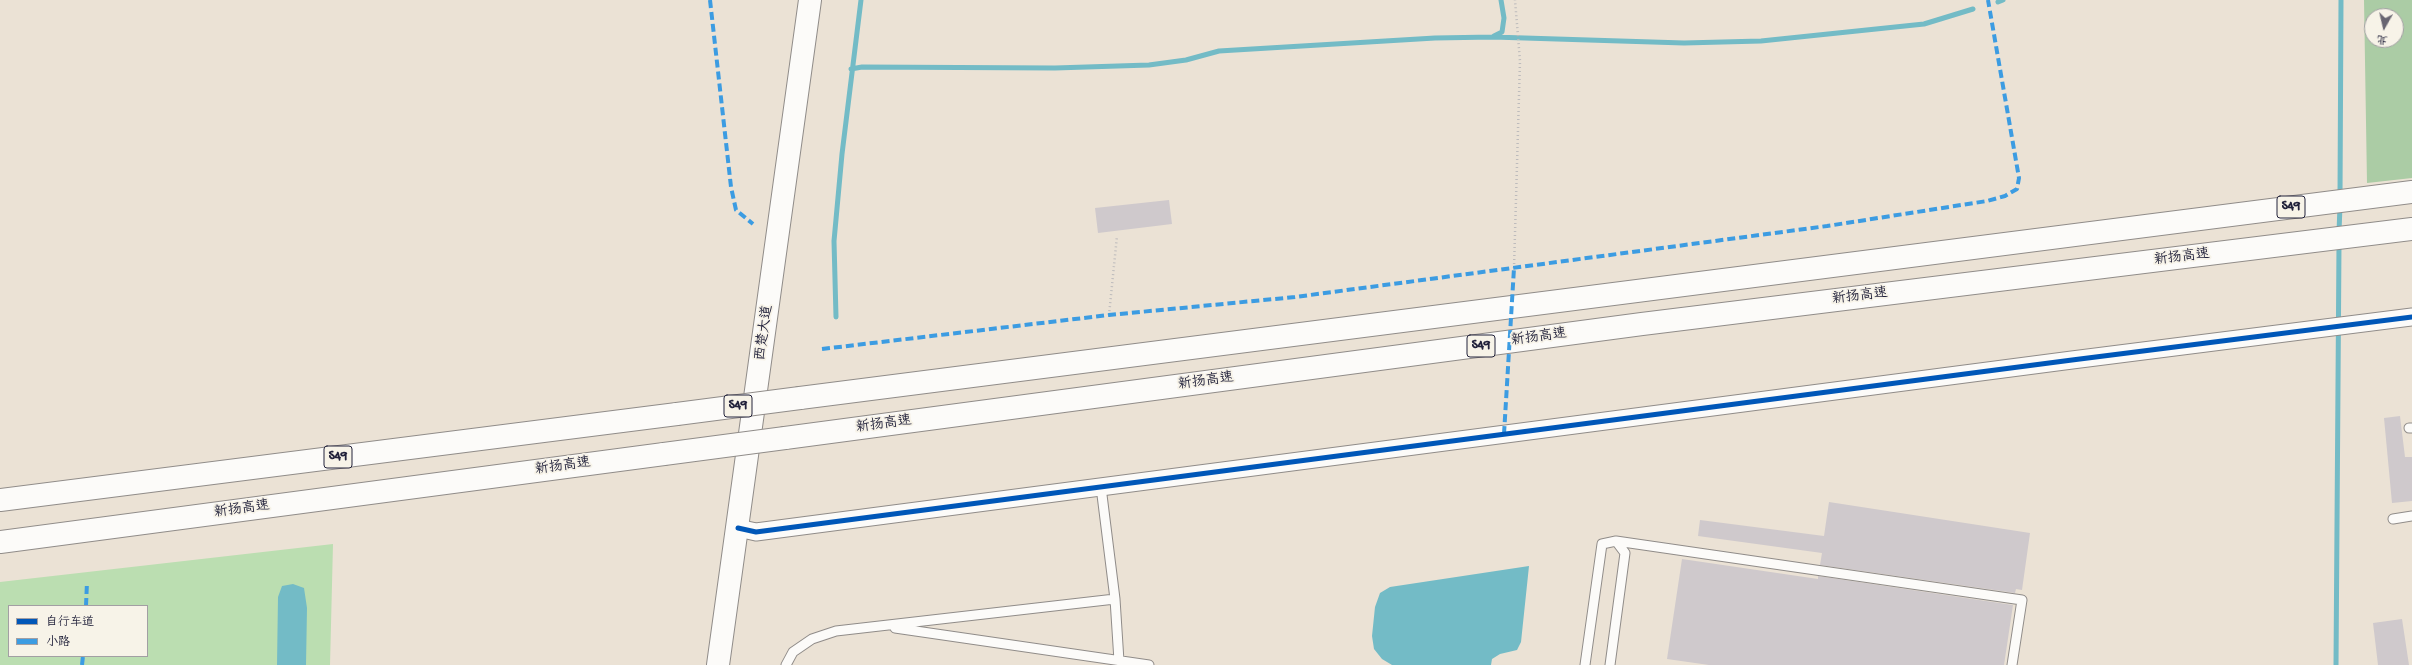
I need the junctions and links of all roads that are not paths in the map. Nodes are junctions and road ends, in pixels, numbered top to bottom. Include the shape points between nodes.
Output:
1 (810, 0) edge
2 (2412, 192) edge
3 (2412, 229) edge
4 (2412, 317) edge
5 (1101, 487) junction
6 (0, 500) edge
7 (2412, 516) edge
8 (2393, 518) dead end
9 (738, 528) junction
10 (1616, 541) junction
11 (0, 542) edge
12 (1115, 599) junction
13 (882, 626) junction
14 (1120, 661) junction
15 (718, 665) edge
16 (786, 665) edge
17 (1149, 665) edge
18 (1585, 665) edge
19 (1610, 665) edge
20 (2012, 665) edge

1 - 9 main road, 西楚大道
2 - 6 main road, S49, bridge
3 - 11 main road, 新扬高速 / S49, bridge via 1634,325
4 - 5 street
5 - 9 street via 756,532
5 - 12 lane
7 - 8 lane
9 - 15 main road, 西楚大道
10 - 18 lane via 1602,544
10 - 19 lane via 1625,553
10 - 20 lane via 2022,600
12 - 13 lane
12 - 14 lane
13 - 14 lane
13 - 16 lane via 836,631 812,639 793,652
14 - 17 lane

